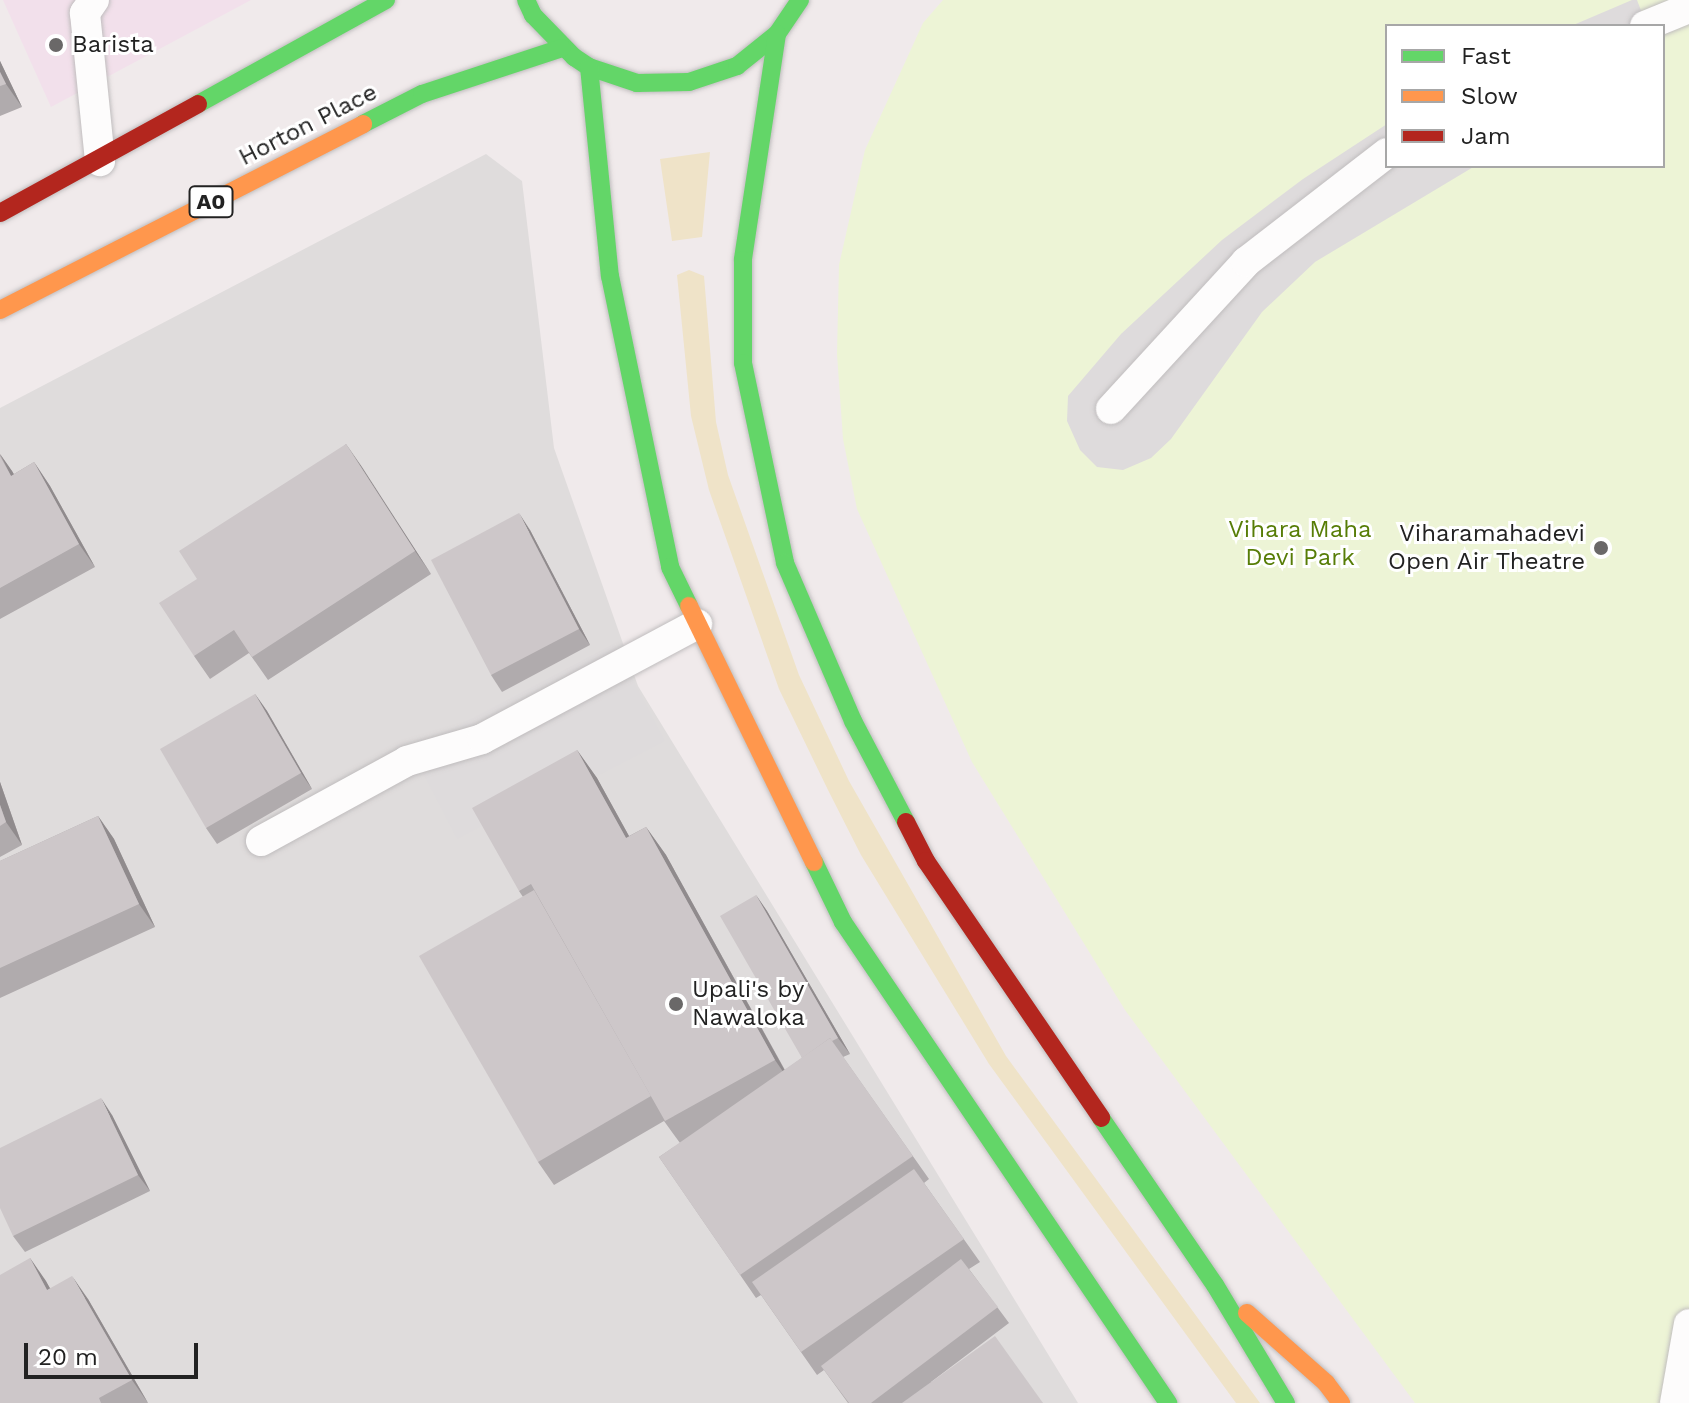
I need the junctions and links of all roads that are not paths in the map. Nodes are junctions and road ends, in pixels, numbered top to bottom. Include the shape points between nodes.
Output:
1 (94, 0) edge
2 (386, 0) edge
3 (526, 0) edge
4 (800, 1) edge
5 (1689, 8) edge
6 (1650, 24) edge
7 (777, 34) junction
8 (562, 48) junction
9 (589, 67) junction
10 (1385, 155) edge
11 (100, 161) junction
12 (0, 213) edge
13 (0, 310) edge
14 (1111, 409) dead end
15 (697, 624) junction
16 (261, 841) dead end
17 (1215, 1285) junction
18 (1689, 1324) edge
19 (1168, 1403) edge
20 (1286, 1403) edge
21 (1341, 1403) edge
22 (1675, 1403) edge

1 - 11 lane via 85,13
2 - 11 main road
3 - 8 main road
4 - 7 main road
5 - 6 lane
7 - 9 main road via 737,66 689,82 637,83
7 - 17 main road via 743,260 743,363 785,563 853,721 926,861
8 - 9 main road
8 - 13 main road, Horton Place / A0 via 422,94
9 - 15 main road via 610,276 670,567
10 - 14 lane via 1246,262
11 - 12 main road
15 - 16 lane via 482,739 407,761
15 - 19 main road via 843,922
17 - 20 main road
17 - 21 main road via 1326,1383
18 - 22 lane

